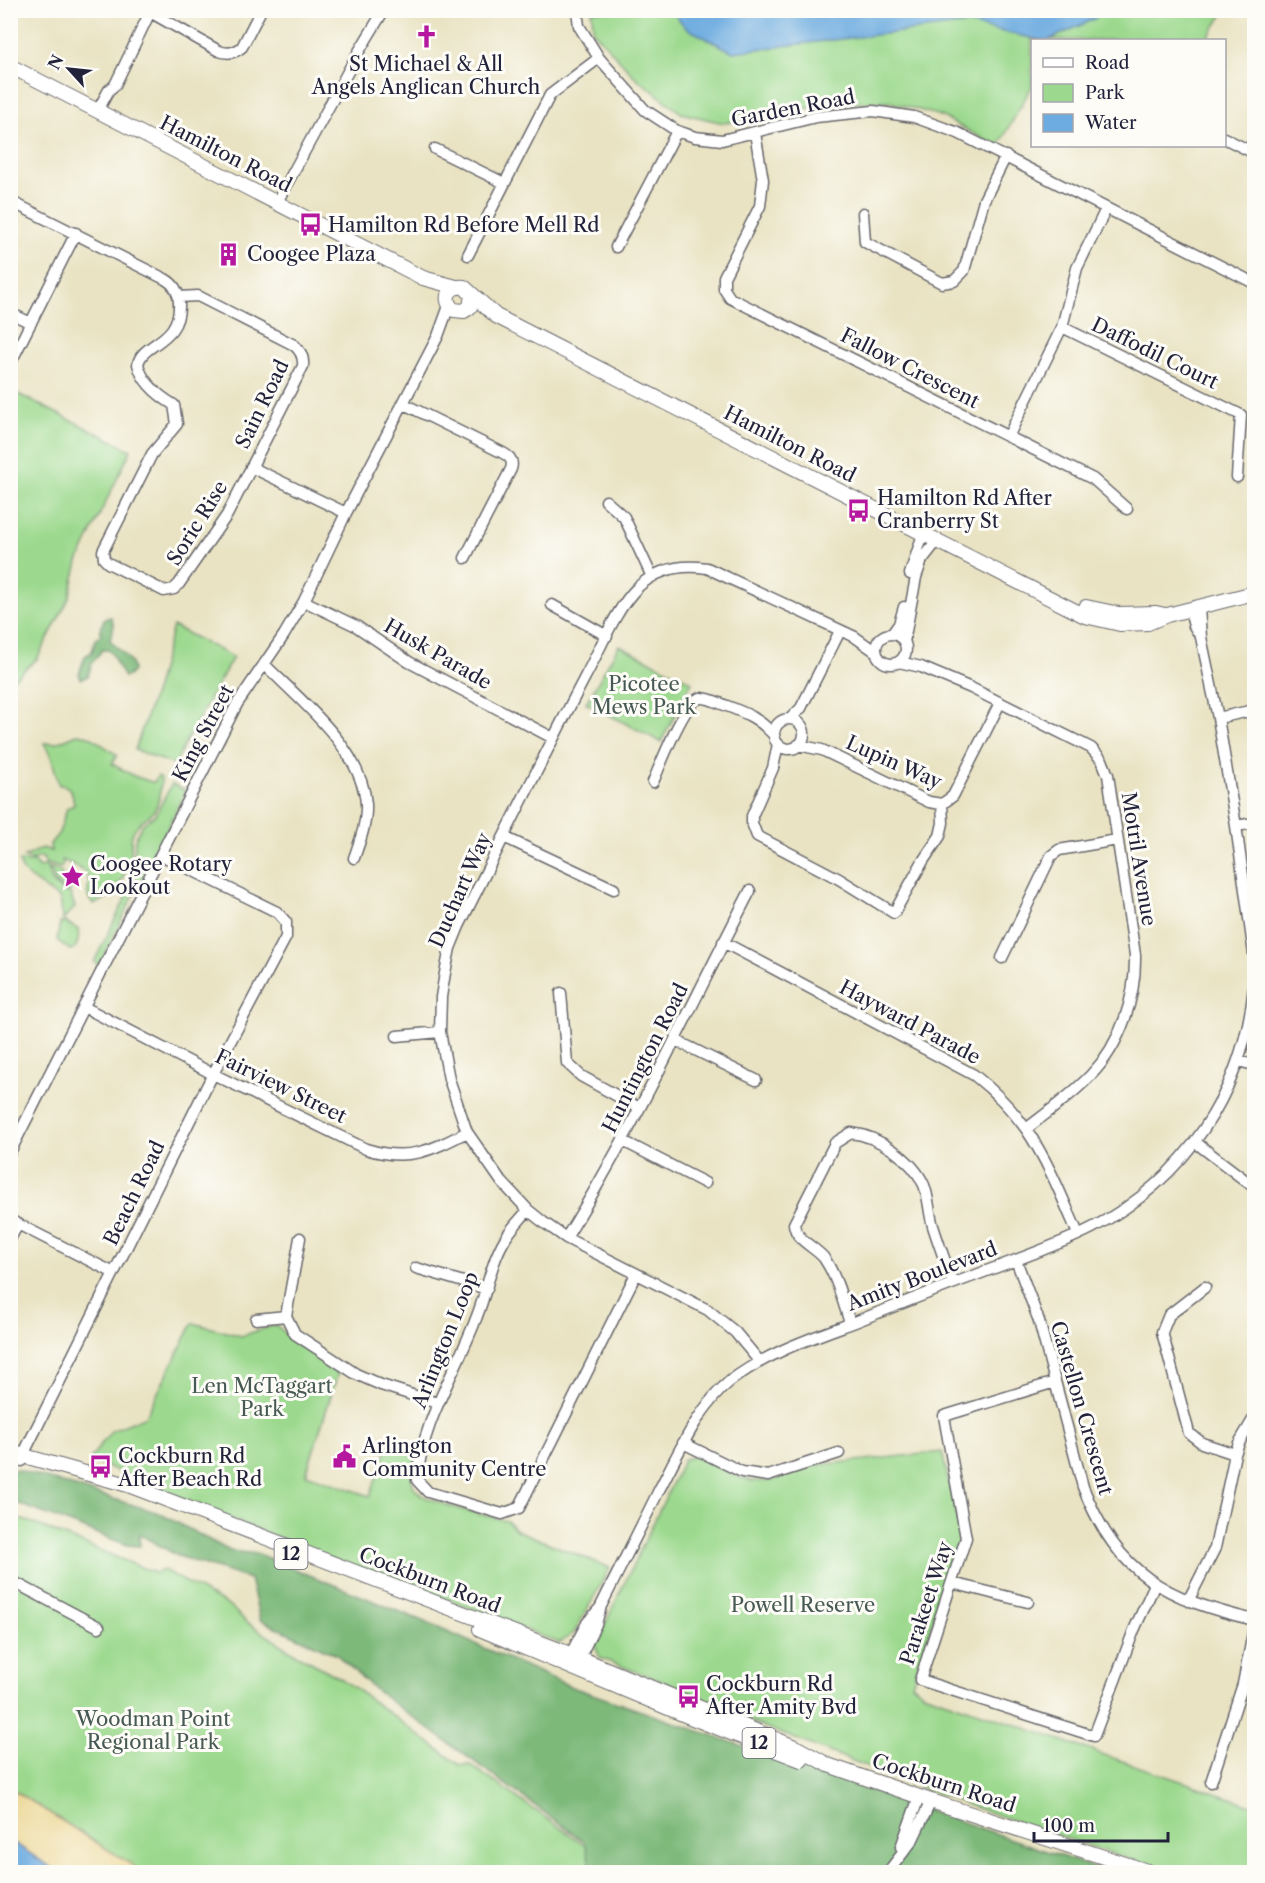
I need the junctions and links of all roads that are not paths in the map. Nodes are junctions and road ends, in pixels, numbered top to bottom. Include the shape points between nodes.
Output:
1 (261, 10) edge
2 (577, 10) edge
3 (151, 11) edge
4 (381, 11) edge
5 (598, 58) junction
6 (10, 66) edge
7 (101, 112) junction
8 (677, 131) junction
9 (755, 133) junction
10 (1226, 139) edge
11 (435, 149) dead end
12 (1254, 153) edge
13 (1006, 156) junction
14 (504, 183) junction
15 (10, 201) edge
16 (277, 202) junction
17 (1106, 209) junction
18 (863, 213) dead end
19 (76, 233) junction
20 (616, 247) dead end
21 (468, 255) dead end
22 (423, 278) junction
23 (1254, 283) edge
24 (456, 287) junction
25 (472, 295) junction
26 (179, 297) junction
27 (455, 307) junction
28 (10, 312) edge
29 (496, 316) junction
30 (31, 323) junction
31 (1062, 327) junction
32 (10, 364) edge
33 (404, 404) junction
34 (1008, 437) junction
35 (251, 467) junction
36 (1237, 477) dead end
37 (606, 501) dead end
38 (1127, 509) dead end
39 (346, 513) junction
40 (923, 534) junction
41 (937, 541) junction
42 (465, 558) dead end
43 (652, 577) junction
44 (1254, 593) edge
45 (304, 601) junction
46 (552, 605) dead end
47 (1194, 610) junction
48 (840, 631) junction
49 (892, 634) junction
50 (607, 636) junction
51 (855, 637) junction
52 (880, 639) junction
53 (905, 646) junction
54 (876, 652) junction
55 (899, 662) junction
56 (264, 664) junction
57 (921, 667) junction
58 (1000, 703) junction
59 (801, 708) junction
60 (1254, 710) edge
61 (1218, 717) junction
62 (760, 720) junction
63 (785, 720) junction
64 (803, 729) junction
65 (553, 738) junction
66 (776, 739) junction
67 (794, 747) junction
68 (822, 750) junction
69 (773, 768) junction
70 (653, 783) dead end
71 (942, 804) junction
72 (1254, 824) edge
73 (1236, 826) junction
74 (504, 837) junction
75 (1117, 840) junction
76 (161, 855) junction
77 (354, 858) dead end
78 (614, 889) dead end
79 (750, 891) dead end
80 (1254, 940) edge
81 (723, 942) junction
82 (1254, 954) edge
83 (1002, 958) dead end
84 (1254, 987) edge
85 (561, 993) dead end
86 (84, 1007) junction
87 (440, 1032) junction
88 (397, 1036) dead end
89 (675, 1040) junction
90 (1238, 1061) junction
91 (1254, 1065) edge
92 (213, 1074) junction
93 (756, 1080) dead end
94 (639, 1107) junction
95 (1026, 1129) junction
96 (467, 1132) junction
97 (622, 1141) junction
98 (1195, 1142) junction
99 (10, 1152) edge
100 (705, 1183) dead end
101 (1254, 1187) edge
102 (528, 1210) junction
103 (14, 1222) edge
104 (1078, 1234) junction
105 (300, 1238) dead end
106 (566, 1238) junction
107 (10, 1239) edge
108 (1016, 1260) junction
109 (416, 1268) dead end
110 (114, 1273) junction
111 (636, 1274) junction
112 (953, 1283) junction
113 (1205, 1287) dead end
114 (487, 1289) junction
115 (286, 1316) junction
116 (256, 1319) dead end
117 (850, 1323) junction
118 (760, 1362) junction
119 (1055, 1382) junction
120 (437, 1403) junction
121 (1254, 1419) edge
122 (683, 1443) junction
123 (839, 1453) dead end
124 (1235, 1454) junction
125 (17, 1457) edge
126 (10, 1580) edge
127 (952, 1583) junction
128 (1155, 1584) junction
129 (1188, 1601) junction
130 (1028, 1602) dead end
131 (1254, 1620) edge
132 (99, 1627) dead end
133 (1254, 1628) edge
134 (572, 1662) junction
135 (1211, 1782) dead end
136 (925, 1799) junction
137 (891, 1868) edge
138 (1150, 1872) edge

1 - 3 street via 242,47 229,53
2 - 5 street, Garden Road via 579,26
3 - 7 street via 115,92
4 - 16 street
5 - 8 street, Garden Road via 645,110
5 - 14 street via 550,95
6 - 7 main road, Hamilton Road
7 - 16 main road, Hamilton Road
8 - 9 street, Garden Road via 722,140
8 - 20 street
9 - 13 street, Garden Road via 816,117 873,111 914,117
9 - 34 street, Fallow Crescent via 763,180 760,206 724,277 724,289 730,298
10 - 12 street
11 - 14 street
13 - 17 street, Garden Road
13 - 18 street via 984,200 964,271 954,281 942,283 865,242
14 - 21 street
15 - 19 street
16 - 22 main road, Hamilton Road
17 - 23 street, Garden Road
17 - 31 street via 1077,268
19 - 26 street via 171,282
19 - 30 street
22 - 24 main road, Hamilton Road
22 - 27 main road, Hamilton Road
24 - 25 main road via 468,288
24 - 27 main road via 449,292
25 - 27 main road via 470,307
25 - 29 main road, Hamilton Road
26 - 35 street, Sain Road via 198,296 294,345 302,354 303,366
26 - 35 street, Soric Rise via 174,326 159,344 143,353 138,364 155,392 174,405 177,424 150,458 103,551 104,559 160,591 174,589 219,530
27 - 29 main road, Hamilton Road
27 - 33 street, King Street
28 - 30 street
29 - 40 main road, Hamilton Road
30 - 32 street
31 - 34 street
31 - 36 street, Daffodil Court via 1241,415
33 - 39 street, King Street
33 - 42 street via 511,459 511,469
34 - 38 street, Fallow Crescent via 1093,479
35 - 39 street, Sain Road
37 - 43 street via 624,517
39 - 45 street, King Street
40 - 41 main road, Hamilton Road
40 - 49 street via 904,611
41 - 47 main road, Hamilton Road via 1085,616 1148,623
41 - 53 street via 922,560 916,577
43 - 48 street, Duchart Way via 674,568 707,568
43 - 50 street, Duchart Way via 629,597
44 - 47 main road, Hamilton Road
45 - 56 street, King Street
45 - 65 street, Husk Parade via 356,626 409,662
46 - 50 street
47 - 61 street via 1194,626 1202,637
48 - 51 street, Duchart Way
48 - 59 street
49 - 52 street
49 - 53 street via 899,636
50 - 65 street, Duchart Way
51 - 52 street, Duchart Way
51 - 54 street, Duchart Way
52 - 54 street
53 - 55 street
53 - 57 street, Motril Avenue
54 - 55 street via 885,663
55 - 57 street, Motril Avenue
56 - 76 street, King Street via 237,704
56 - 77 street via 329,729 353,765 366,804
57 - 58 street, Motril Avenue
58 - 71 street, Lupin Way via 953,796
58 - 75 street, Motril Avenue via 1097,753 1108,775
59 - 63 street
59 - 64 street
60 - 61 street
61 - 73 street
62 - 63 street
62 - 66 street
62 - 70 street via 699,698 685,713
63 - 64 street
63 - 66 street via 775,727
64 - 67 street via 802,741
64 - 68 street, Lupin Way
65 - 74 street, Duchart Way
66 - 67 street
66 - 69 street
67 - 68 street, Lupin Way
67 - 69 street
68 - 71 street, Lupin Way via 929,802
69 - 71 street via 752,816 757,836 894,913 940,836
72 - 73 street
73 - 80 street
74 - 78 street
74 - 87 street, Duchart Way via 450,948 441,997
75 - 83 street via 1059,850 1051,856
75 - 95 street, Motril Avenue via 1135,955 1131,1001 1118,1035 1100,1065 1074,1092
76 - 86 street, King Street
76 - 92 street, Beach Road via 277,912 286,922 284,943
79 - 81 street, Huntington Road
80 - 82 street
81 - 89 street, Huntington Road
81 - 95 street, Hayward Parade via 974,1075
84 - 90 street, Amity Boulevard
85 - 94 street via 567,1063 580,1076
86 - 92 street, Fairview Street
86 - 99 street, King Street
87 - 88 street
87 - 96 street, Duchart Way via 449,1079
89 - 93 street
89 - 94 street, Huntington Road
90 - 91 street
90 - 98 street, Amity Boulevard via 1224,1097
92 - 96 street, Fairview Street via 377,1152 422,1153
92 - 110 street, Beach Road
94 - 97 street, Huntington Road
95 - 104 street, Hayward Parade via 1054,1178
96 - 102 street, Duchart Way via 501,1181
97 - 100 street
97 - 106 street, Huntington Road
98 - 101 street
98 - 104 street, Amity Boulevard via 1173,1169 1142,1195
102 - 106 street, Duchart Way
102 - 114 street, Arlington Loop via 497,1252
103 - 107 street
103 - 110 street
104 - 108 street, Amity Boulevard
105 - 115 street
106 - 111 street, Duchart Way
108 - 112 street, Amity Boulevard
108 - 119 street, Castellon Crescent via 1039,1321
109 - 114 street
110 - 125 street, Beach Road
111 - 118 street, Duchart Way via 708,1310 735,1332
111 - 120 street, Arlington Loop via 519,1508 502,1514 428,1492 417,1480
112 - 117 street, Amity Boulevard
112 - 117 street via 920,1178 900,1154 851,1133 835,1143 794,1224 797,1234 827,1264
113 - 124 street via 1169,1315 1162,1332 1189,1433 1202,1443
114 - 120 street, Arlington Loop
115 - 116 street
115 - 120 street via 296,1334 356,1374
117 - 118 street, Amity Boulevard
118 - 122 street, Amity Boulevard via 728,1383
119 - 127 street, Parakeet Way via 944,1416 966,1538
119 - 128 street, Castellon Crescent via 1090,1504 1119,1551
121 - 124 street
122 - 123 street via 742,1472 768,1476
122 - 134 street, Amity Boulevard via 601,1606 587,1623
124 - 129 street via 1215,1548
125 - 134 main road, Cockburn Road / 12 via 166,1504
126 - 132 street
127 - 128 street, Parakeet Way via 920,1680 1094,1736
127 - 130 street
128 - 129 street, Castellon Crescent
129 - 131 street, Castellon Crescent
133 - 135 street via 1243,1684
134 - 136 main road, Cockburn Road / 12 via 813,1764 828,1765
136 - 137 street
136 - 138 main road, Cockburn Road / 12

